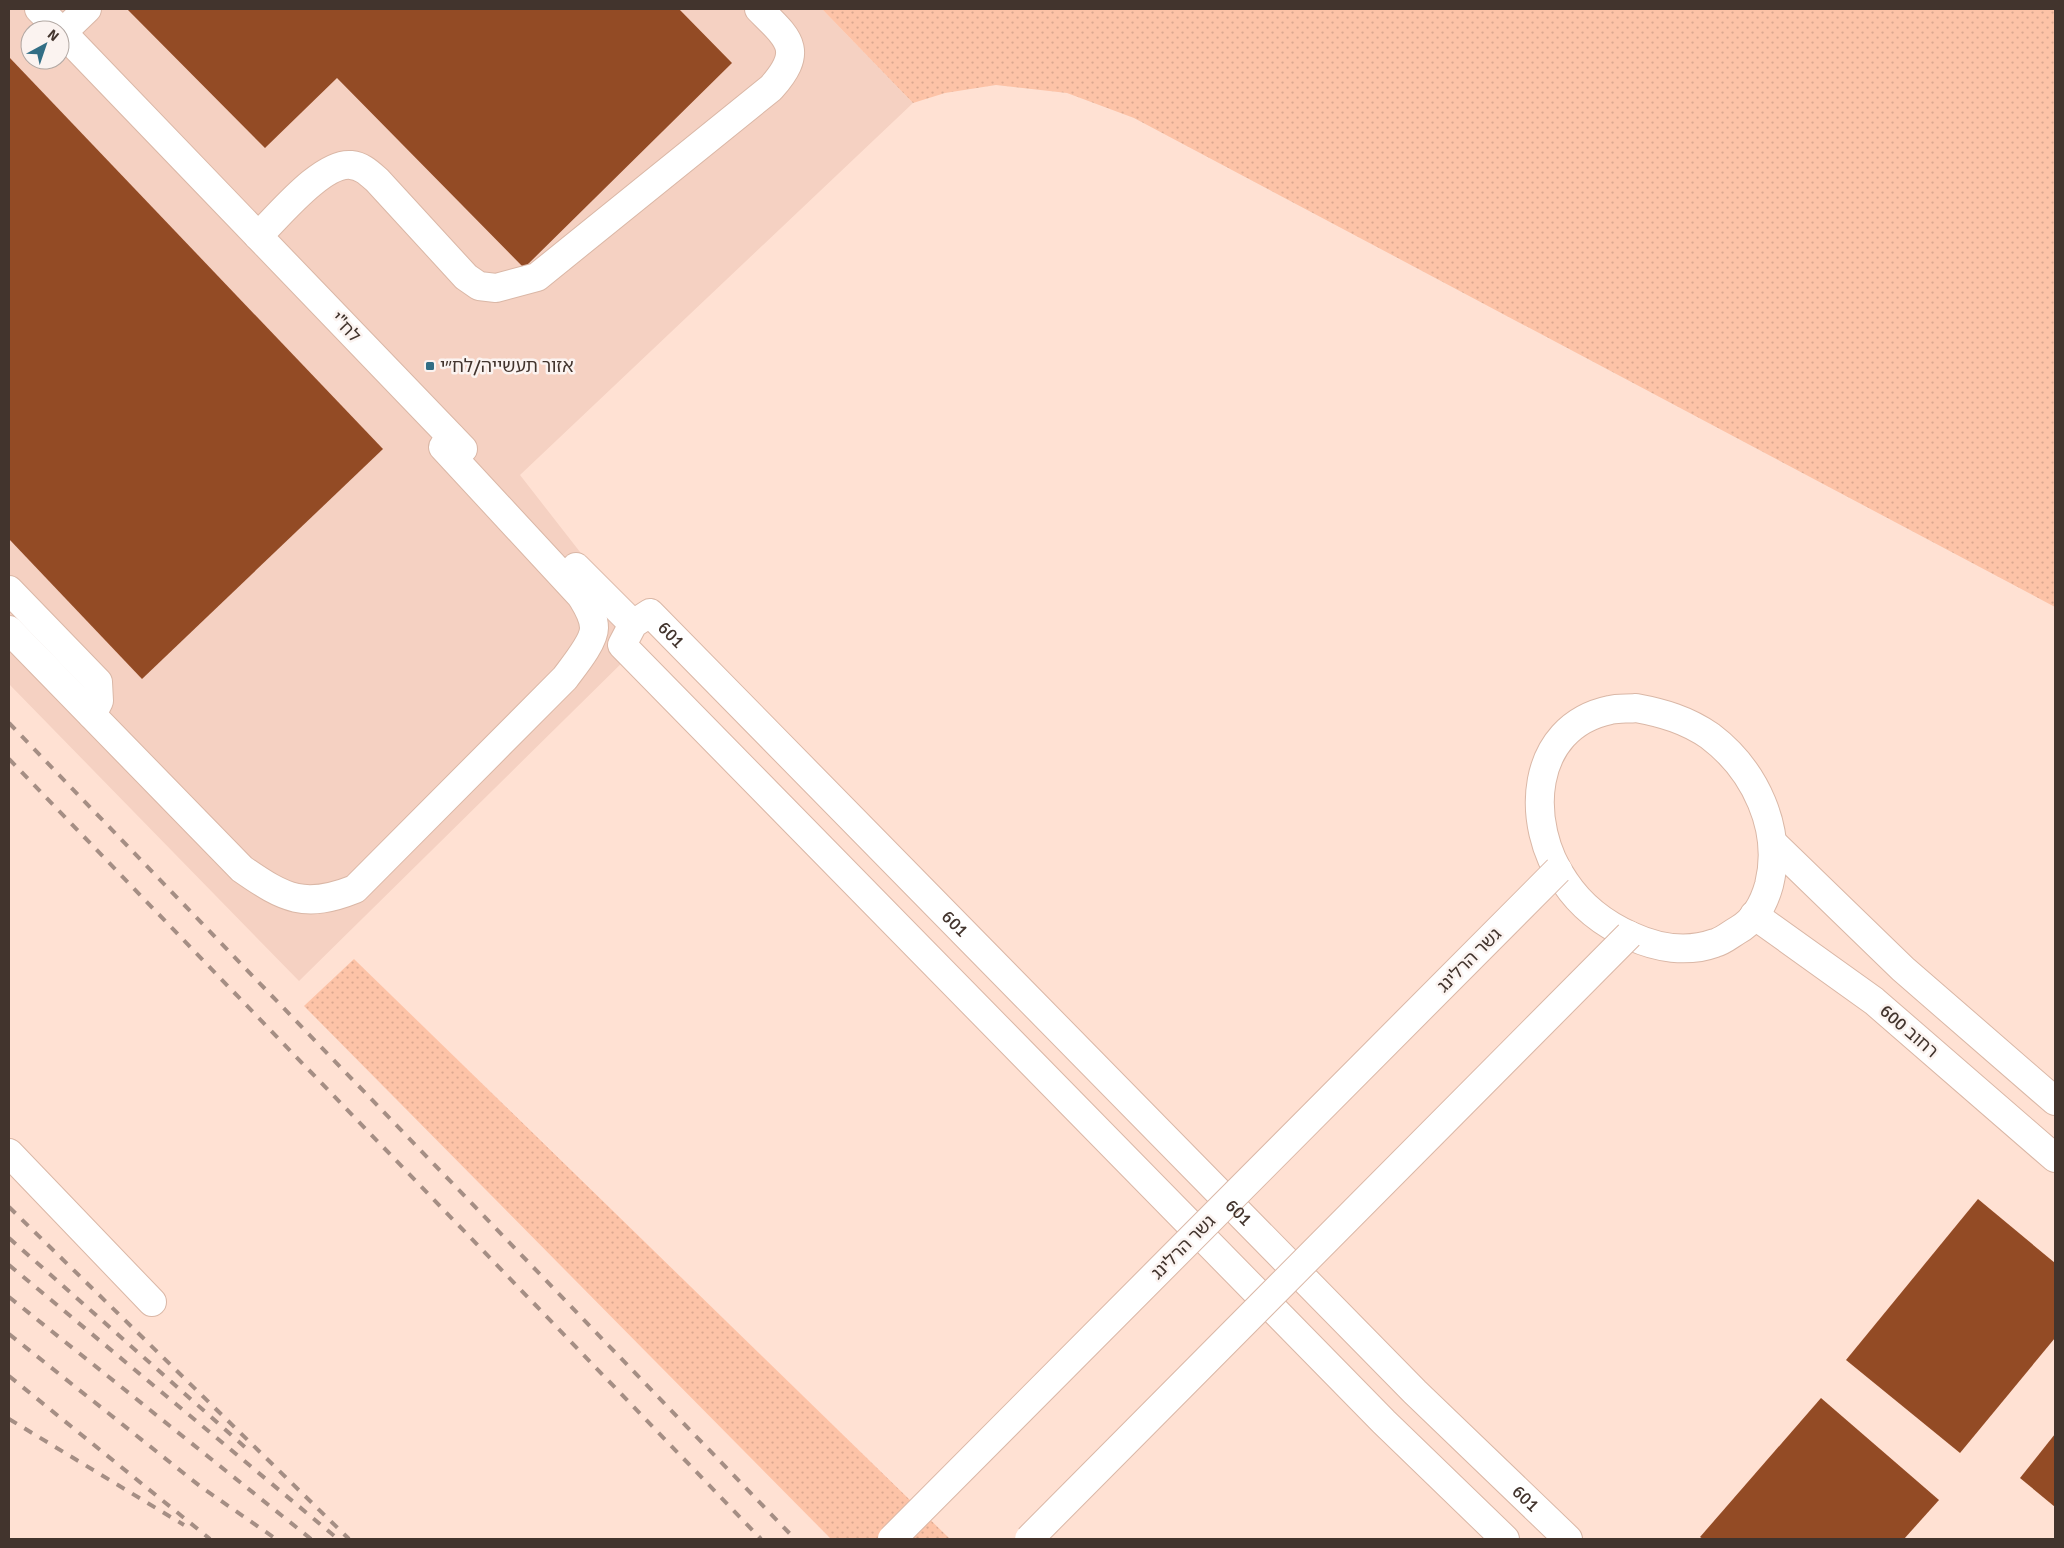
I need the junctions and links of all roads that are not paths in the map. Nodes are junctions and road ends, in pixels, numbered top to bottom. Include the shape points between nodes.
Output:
1 (39, 9) edge
2 (87, 9) edge
3 (758, 9) edge
4 (50, 20) edge
5 (70, 23) edge
6 (70, 40) edge
7 (258, 236) junction
8 (452, 437) junction
9 (9, 590) edge
10 (633, 624) junction
11 (9, 630) edge
12 (92, 715) junction
13 (1773, 844) junction
14 (1558, 870) junction
15 (1754, 915) junction
16 (1629, 935) junction
17 (2055, 1101) edge
18 (9, 1153) edge
19 (2055, 1158) edge
20 (152, 1302) dead end
21 (892, 1539) edge
22 (1029, 1539) edge
23 (1505, 1539) edge
24 (1568, 1539) edge

1 - 4 street, לח"י
2 - 5 street
3 - 7 street via 788,40 789,65 782,75 771,88 537,277 496,288 480,286 466,277 377,180 364,169 351,165 336,167 322,174
6 - 7 street, לח"י
7 - 8 street, לח"י
8 - 10 street, לח"י
8 - 12 street via 443,447 581,596 592,615 595,630 581,658 565,678 356,889 318,900 293,898 268,887 242,869
9 - 12 street via 98,682 99,701
10 - 23 street, 601 via 622,645 1384,1422
10 - 24 street, 601 via 650,612 1415,1392
11 - 12 street
13 - 14 street via 1759,796 1738,763 1710,736 1662,713 1636,708 1610,710 1587,718 1568,730 1552,750 1542,776 1538,802 1543,834
13 - 15 street via 1773,867 1766,895
13 - 17 street via 1903,969
14 - 16 street via 1580,901 1600,919
14 - 21 street, גשר הרלינג, bridge
15 - 16 street via 1744,926 1716,943 1693,948 1664,947
15 - 19 street, רחוב 600 via 1874,1000
16 - 22 street, bridge
18 - 20 street

